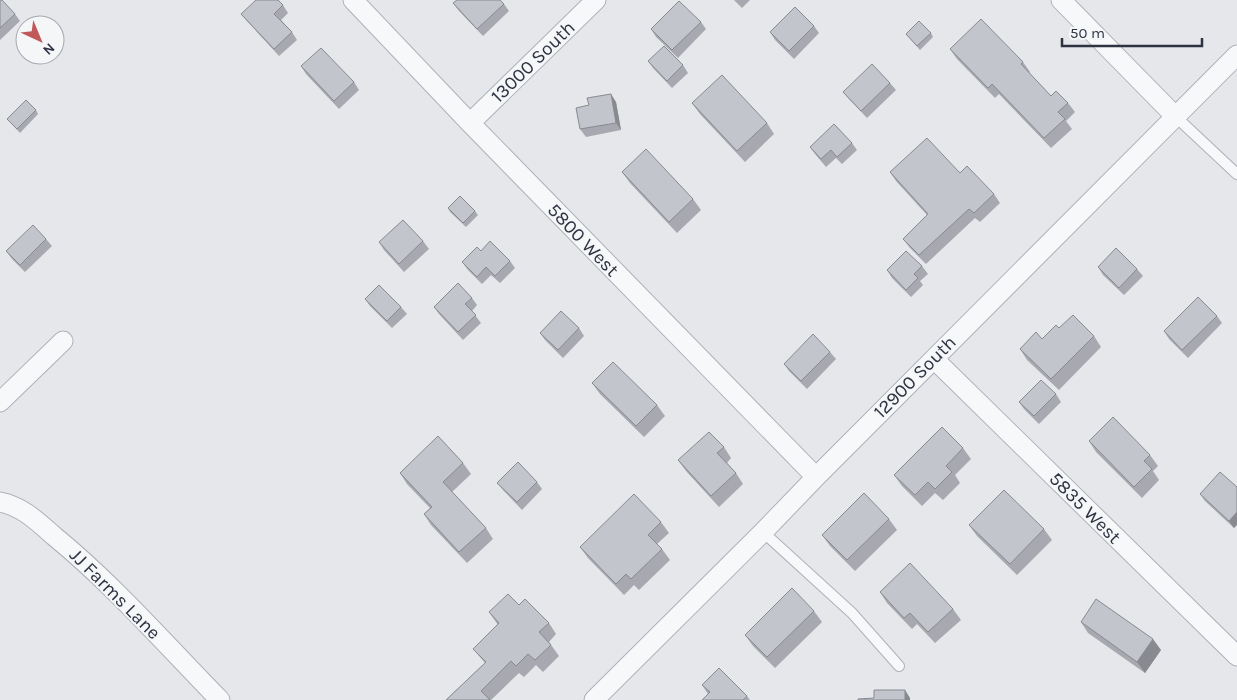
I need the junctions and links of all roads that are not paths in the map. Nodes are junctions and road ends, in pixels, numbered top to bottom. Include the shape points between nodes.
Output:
1 (353, 0) edge
2 (596, 0) edge
3 (1061, 0) edge
4 (1237, 55) edge
5 (1174, 116) junction
6 (470, 123) junction
7 (1237, 174) edge
8 (63, 341) dead end
9 (934, 359) junction
10 (0, 402) edge
11 (816, 477) junction
12 (0, 502) edge
13 (763, 532) junction
14 (1237, 656) edge
15 (899, 666) dead end
16 (220, 700) edge
17 (594, 700) edge

1 - 6 street, 5800 West
2 - 6 street, 13000 South
3 - 5 street
4 - 5 street, 12900 South
5 - 7 lane
5 - 9 street, 12900 South
6 - 11 street, 5800 West
8 - 10 street
9 - 11 street, 12900 South
9 - 14 street, 5835 West
11 - 13 street, 12900 South
12 - 16 street, JJ Farms Lane via 31,516 84,561
13 - 15 lane via 852,613
13 - 17 street, 12900 South

